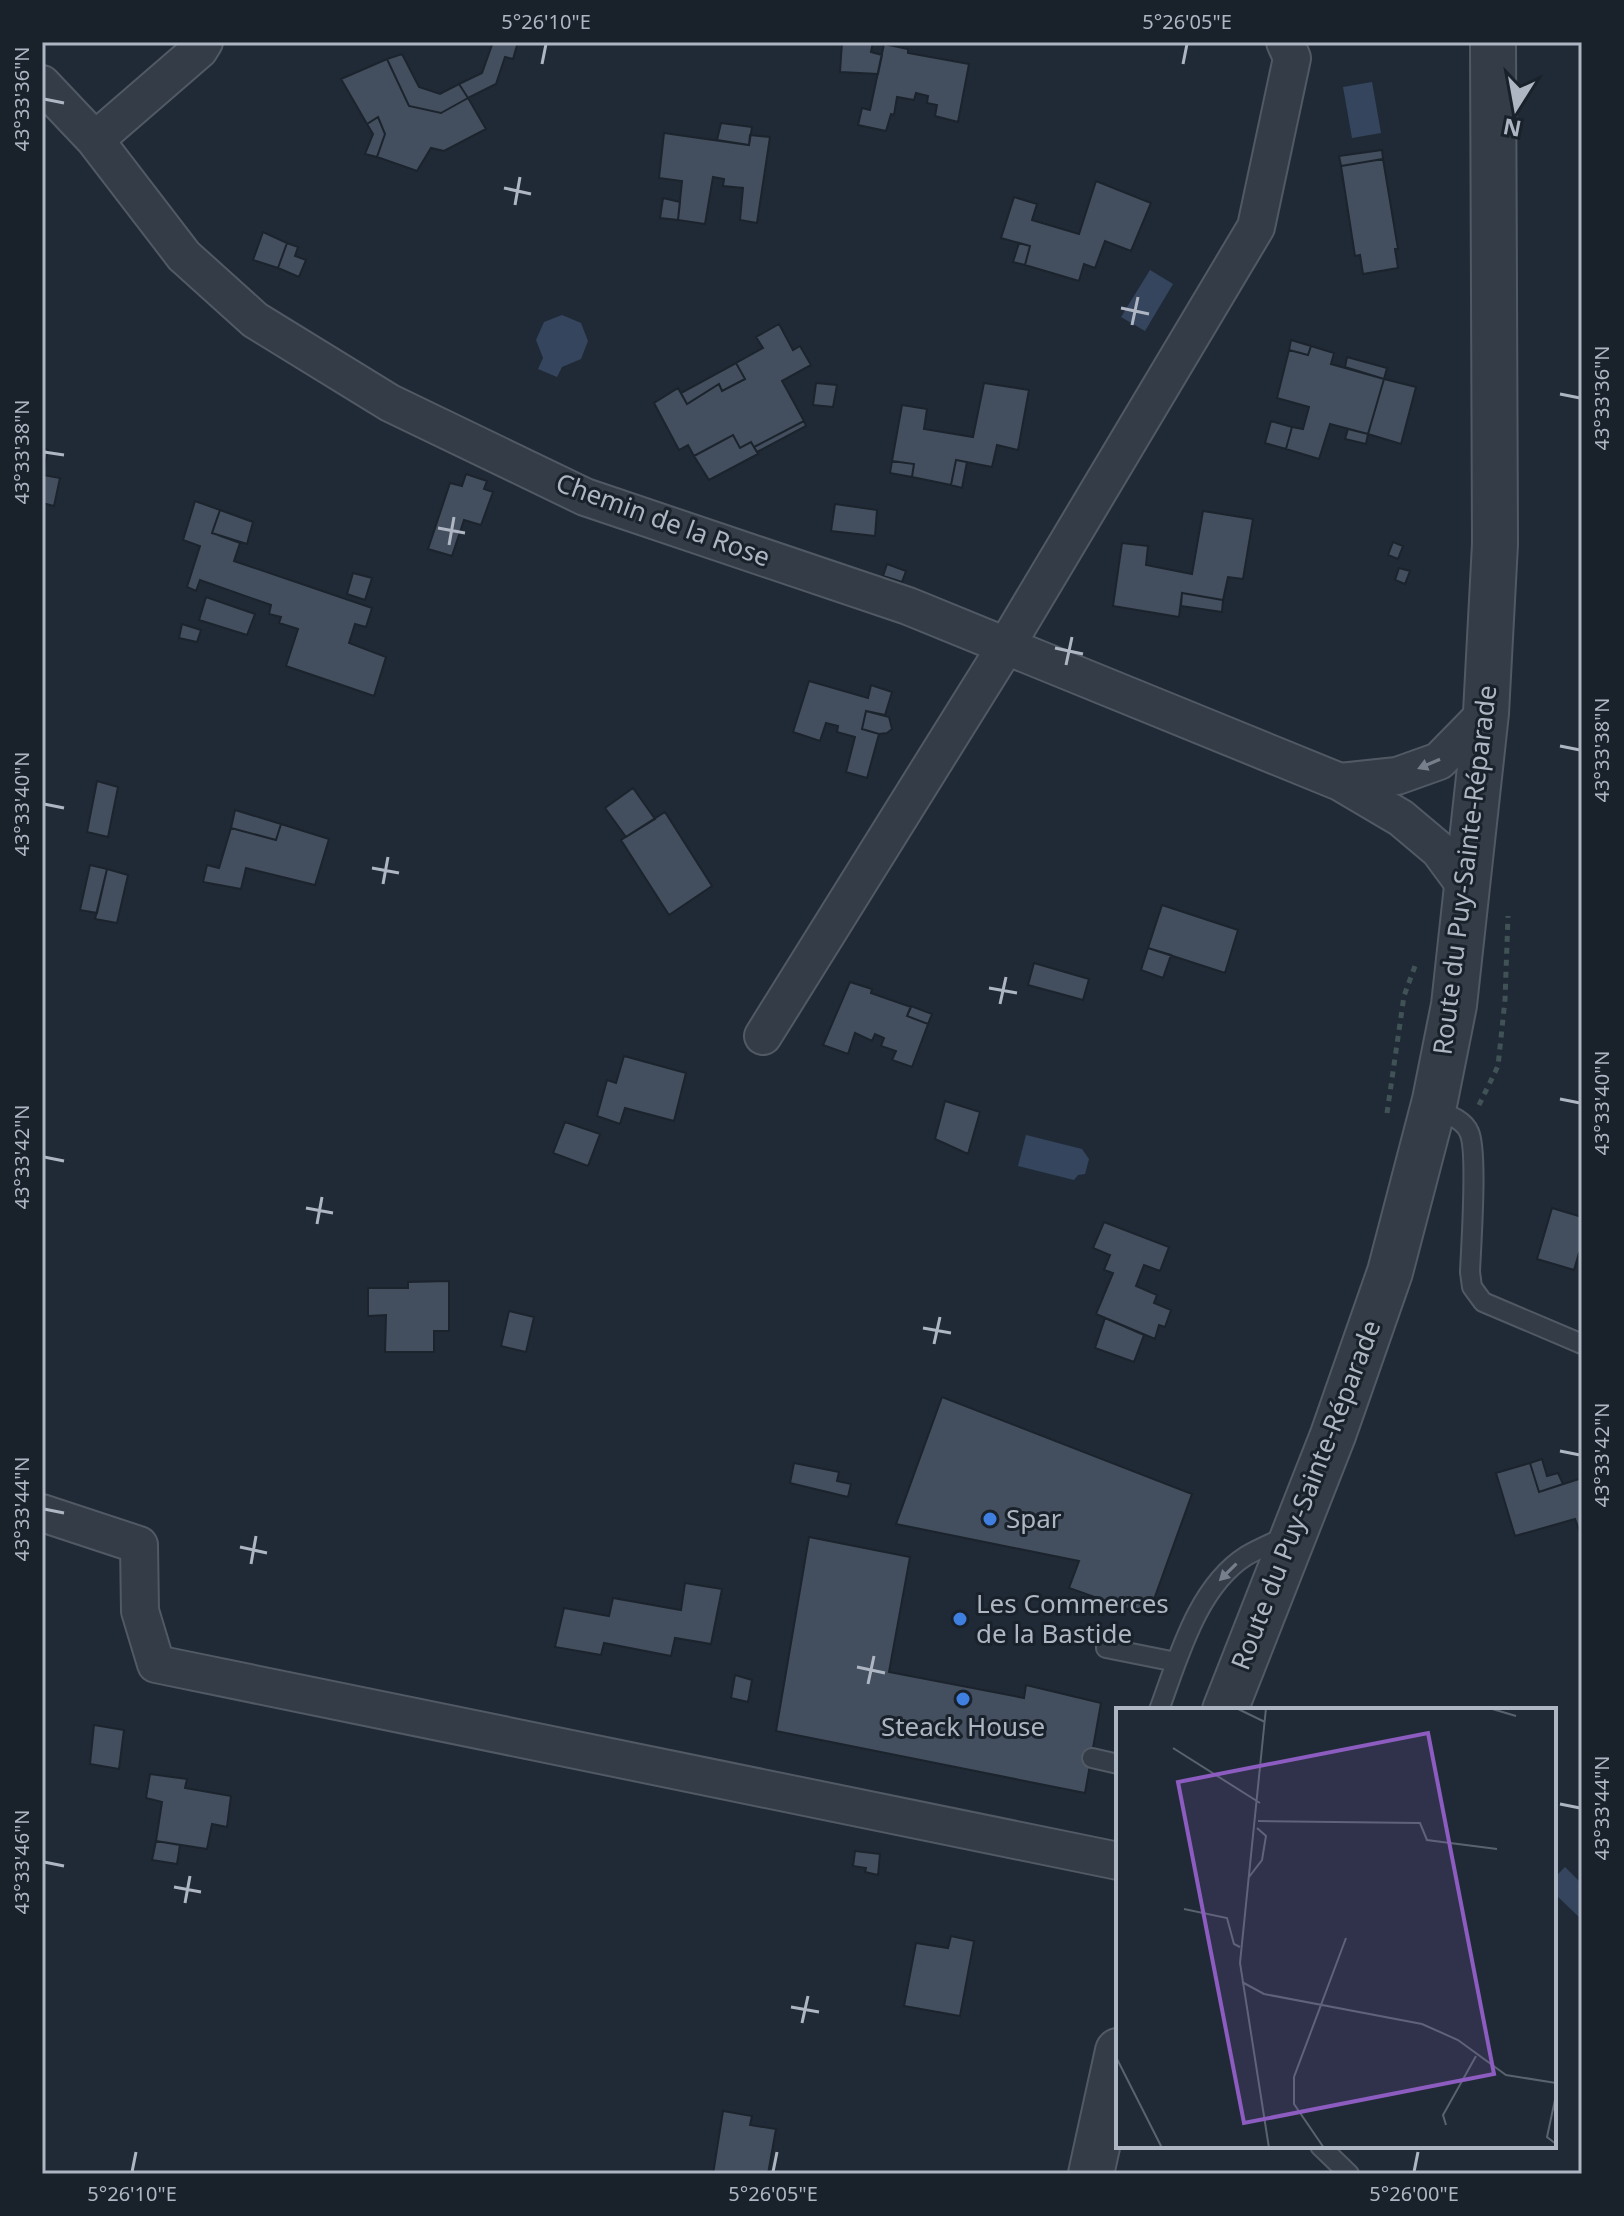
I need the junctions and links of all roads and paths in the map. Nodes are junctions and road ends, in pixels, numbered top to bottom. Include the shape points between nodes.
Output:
1 (204, 42) edge
2 (1285, 42) edge
3 (1493, 42) edge
4 (42, 84) edge
5 (95, 140) junction
6 (1006, 646) junction
7 (1486, 713) junction
8 (1340, 782) junction
9 (1467, 888) junction
10 (763, 1036) dead end
11 (1432, 1108) junction
12 (1582, 1344) edge
13 (42, 1513) edge
14 (1295, 1533) junction
15 (1106, 1648) dead end
16 (1176, 1662) junction
17 (1160, 1708) edge
18 (1226, 1708) edge
19 (1092, 1758) dead end
20 (1116, 1764) edge
21 (1116, 1861) edge
22 (1116, 2060) edge
23 (1322, 2148) edge
24 (1091, 2174) edge
25 (1349, 2174) edge

1 - 5 street
2 - 6 street via 1292,58 1256,227
3 - 7 street, Route du Puy-Sainte-Réparade via 1495,544
4 - 5 street, Chemin de la Rose
5 - 6 street, Chemin de la Rose via 184,256 255,320 390,403 585,497 908,606
6 - 8 street, Chemin de la Rose
6 - 10 street
7 -> 8 street, Chemin de la Rose via 1439,761 1397,776
7 - 9 street, Route du Puy-Sainte-Réparade
8 - 9 street, Chemin de la Rose via 1439,850
9 - 11 street, Route du Puy-Sainte-Réparade via 1454,1005
11 - 12 lane via 1459,1119 1469,1132 1472,1287 1483,1302
11 - 14 street, Route du Puy-Sainte-Réparade via 1390,1272
13 - 21 street via 139,1545 140,1611 156,1664
14 -> 16 lane via 1244,1557 1216,1585 1190,1623
14 - 18 street, Route du Puy-Sainte-Réparade
15 - 16 lane
16 - 17 lane
19 - 20 lane
22 - 24 street
23 - 25 lane

